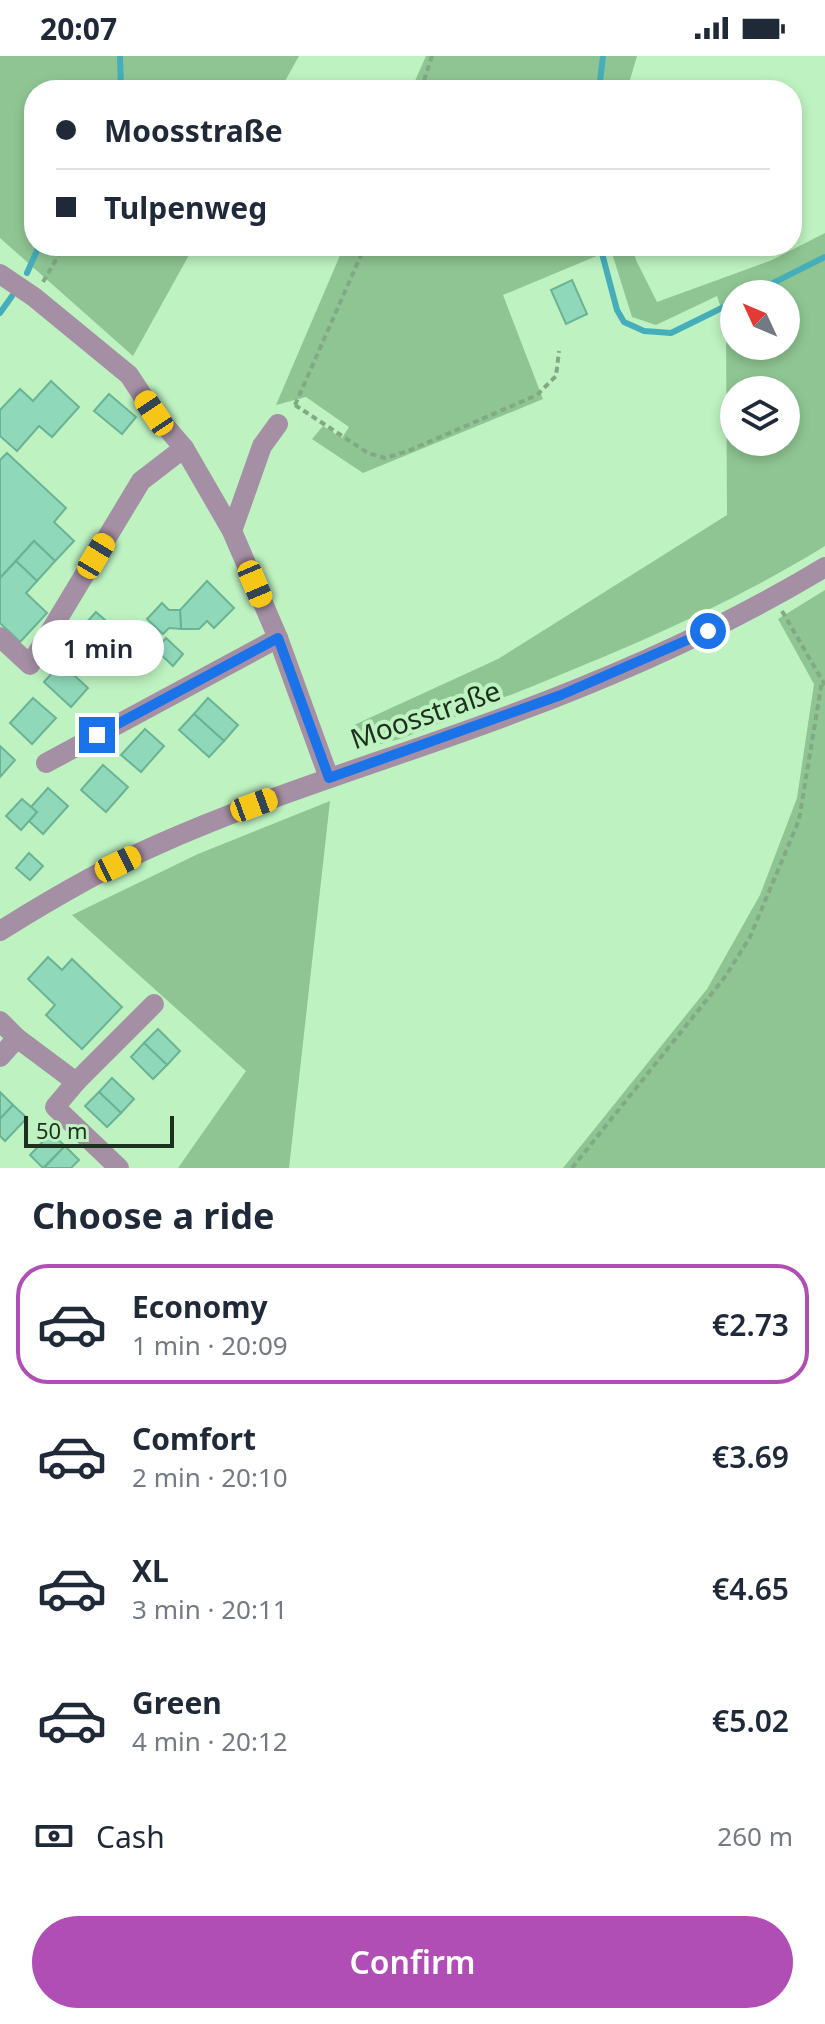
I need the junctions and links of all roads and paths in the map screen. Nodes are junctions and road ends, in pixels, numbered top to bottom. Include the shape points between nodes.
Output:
1 (432, 56) edge
2 (424, 80) edge
3 (58, 256) edge
4 (361, 256) edge
5 (0, 274) edge
6 (34, 297) junction
7 (559, 351) dead end
8 (295, 405) junction
9 (278, 424) joint
10 (184, 448) junction
11 (232, 531) junction
12 (825, 567) edge
13 (782, 612) dead end
14 (0, 637) edge
15 (278, 638) junction
16 (823, 683) edge
17 (46, 763) dead end
18 (329, 778) junction
19 (0, 931) edge
20 (154, 1004) dead end
21 (0, 1021) edge
22 (17, 1038) junction
23 (0, 1057) edge
24 (76, 1082) junction
25 (119, 1168) edge
26 (572, 1168) edge

1 - 2 path
3 - 6 path
4 - 8 path
5 - 6 street
6 - 10 street via 129,375
7 - 8 path via 556,376 537,395 385,458 368,453
8 - 9 path
9 - 11 street via 262,446
10 - 11 street
10 - 14 street via 141,481 30,665
11 - 15 street
12 - 18 street, Moosstraße via 727,621 625,668
13 - 16 path
15 - 17 street
15 - 18 street
16 - 26 path via 799,820 750,937 725,977
18 - 19 street, Moosstraße via 158,844
20 - 24 street
21 - 22 street
22 - 23 street
22 - 24 street
24 - 25 street via 55,1107

